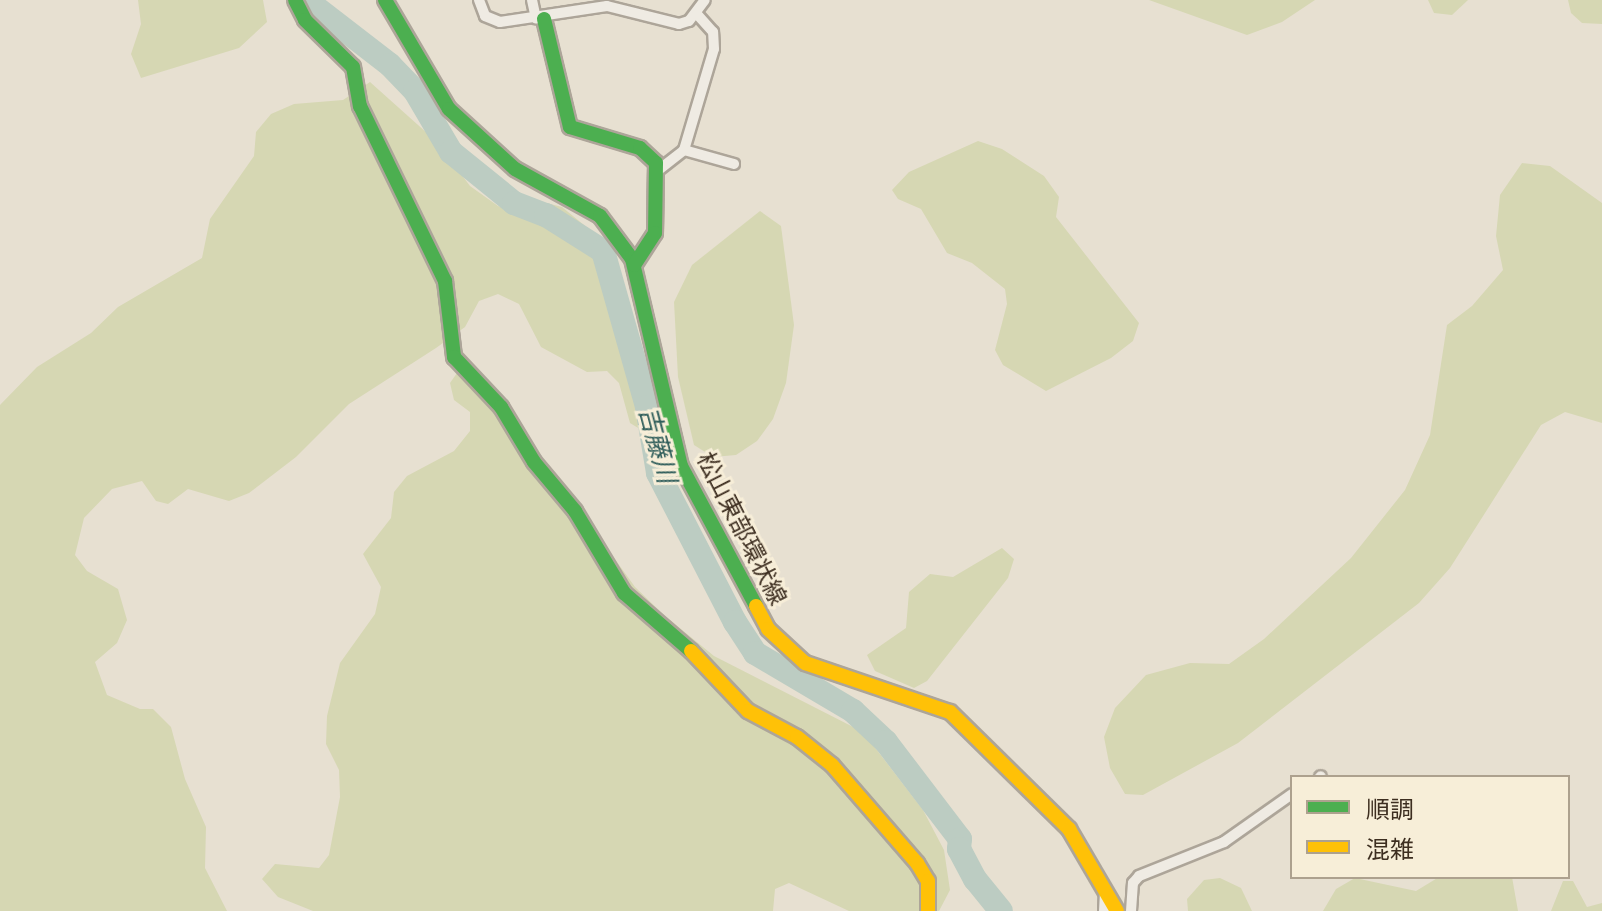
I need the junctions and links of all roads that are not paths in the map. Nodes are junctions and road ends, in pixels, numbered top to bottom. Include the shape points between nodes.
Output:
1 (295, 0) edge
2 (385, 0) edge
3 (479, 0) edge
4 (532, 0) edge
5 (705, 0) edge
6 (697, 14) junction
7 (540, 19) junction
8 (684, 150) junction
9 (734, 164) dead end
10 (656, 172) junction
11 (634, 265) junction
12 (1290, 795) edge
13 (1106, 889) junction
14 (928, 911) edge
15 (1104, 911) edge
16 (1117, 911) edge
17 (1131, 911) edge

1 - 14 street via 305,20 353,67 360,106 445,281 454,357 501,407 534,462 575,511 624,593 676,635 748,711 797,737 832,765 917,863 928,881
2 - 11 street, 松山東部環状線 via 449,109 515,169 600,216
3 - 7 street via 490,21
4 - 7 street
5 - 6 street
6 - 7 street via 689,21 668,24 607,6
6 - 8 street via 713,32 715,43
7 - 10 street via 570,127 640,148 656,163
8 - 9 street
8 - 10 street
10 - 11 street via 655,233
11 - 13 street, 松山東部環状線 via 681,466 768,629 805,663 950,712 1042,798 1088,856
12 - 17 street via 1224,842 1139,876 1133,883
13 - 15 street
13 - 16 street, 松山東部環状線

